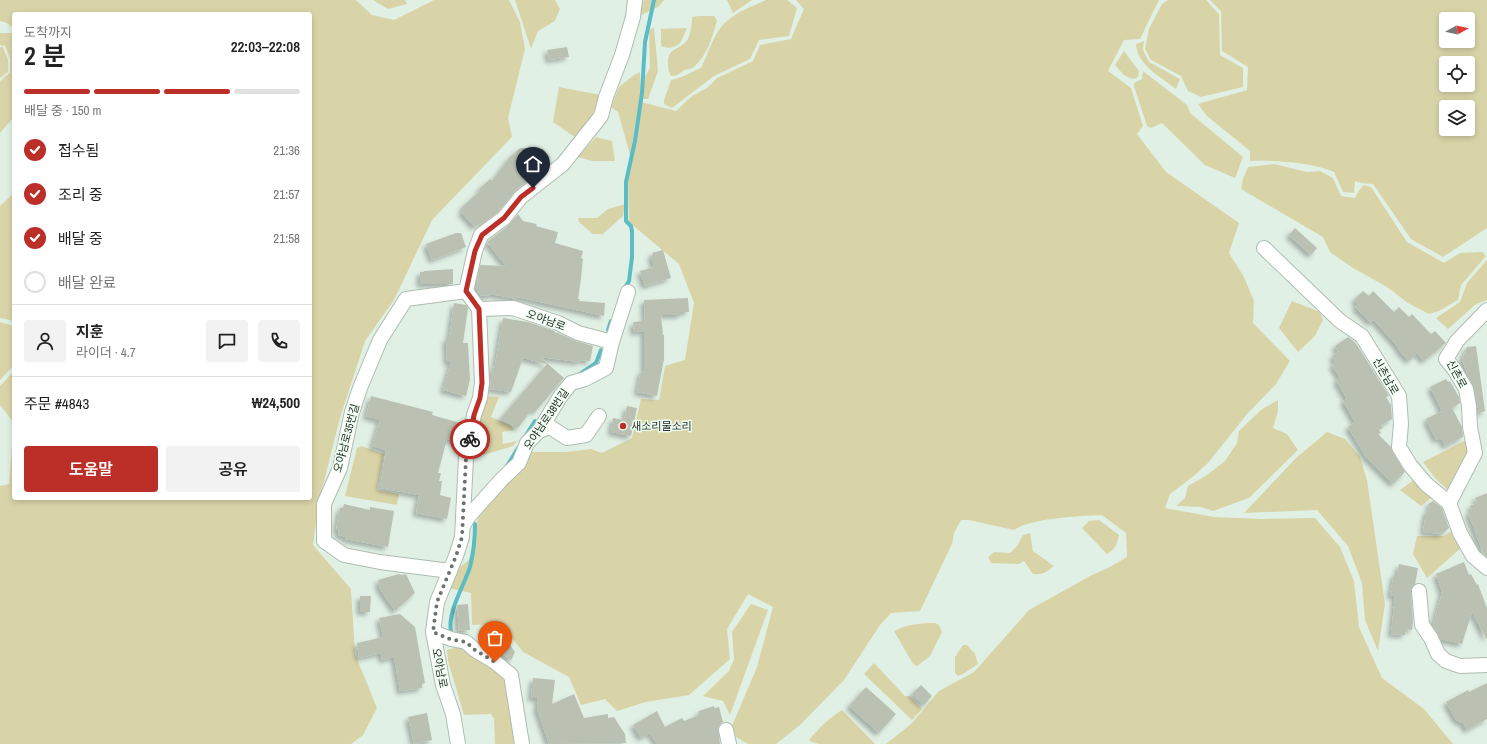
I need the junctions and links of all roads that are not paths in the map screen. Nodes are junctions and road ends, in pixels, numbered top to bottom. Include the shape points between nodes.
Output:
1 (635, 0) edge
2 (1264, 248) dead end
3 (466, 291) junction
4 (628, 292) dead end
5 (479, 309) junction
6 (1487, 310) edge
7 (612, 342) junction
8 (599, 416) dead end
9 (539, 431) junction
10 (1481, 451) edge
11 (1448, 503) junction
12 (462, 526) junction
13 (1487, 568) edge
14 (450, 571) junction
15 (1419, 591) dead end
16 (433, 632) junction
17 (1487, 665) edge
18 (726, 730) dead end
19 (458, 744) edge
20 (522, 744) edge
21 (729, 744) edge

1 - 3 street via 633,17 602,116 563,164 521,197 504,218 482,235 475,251
2 - 11 street, 신촌남로 via 1340,321 1362,336 1399,396 1400,447 1410,465 1426,484
3 - 5 street
3 - 14 street, 오야남로35번길 via 406,299 380,340 367,370 352,412 340,468 324,504 324,541 344,555
4 - 7 street, 오야남로38번길
5 - 7 street, 오야남로 via 513,308 558,323 578,333
5 - 12 street, 오야남로 via 482,383 466,458
6 - 10 street, 신촌로 via 1457,341 1446,359 1466,389 1470,426
7 - 9 street, 오야남로38번길 via 606,368 571,383
8 - 9 street via 586,435 567,438 550,428
9 - 12 street, 오야남로38번길 via 527,443 519,463
10 - 11 street, 신촌로
11 - 13 street, 신촌남로 via 1460,534 1473,556
12 - 14 street, 오야남로 via 462,537
14 - 16 street, 오야남로 via 437,602
15 - 17 street via 1422,625 1438,654 1446,661 1460,666
16 - 19 street, 오야남로
16 - 20 street via 466,642 511,674
18 - 21 street

